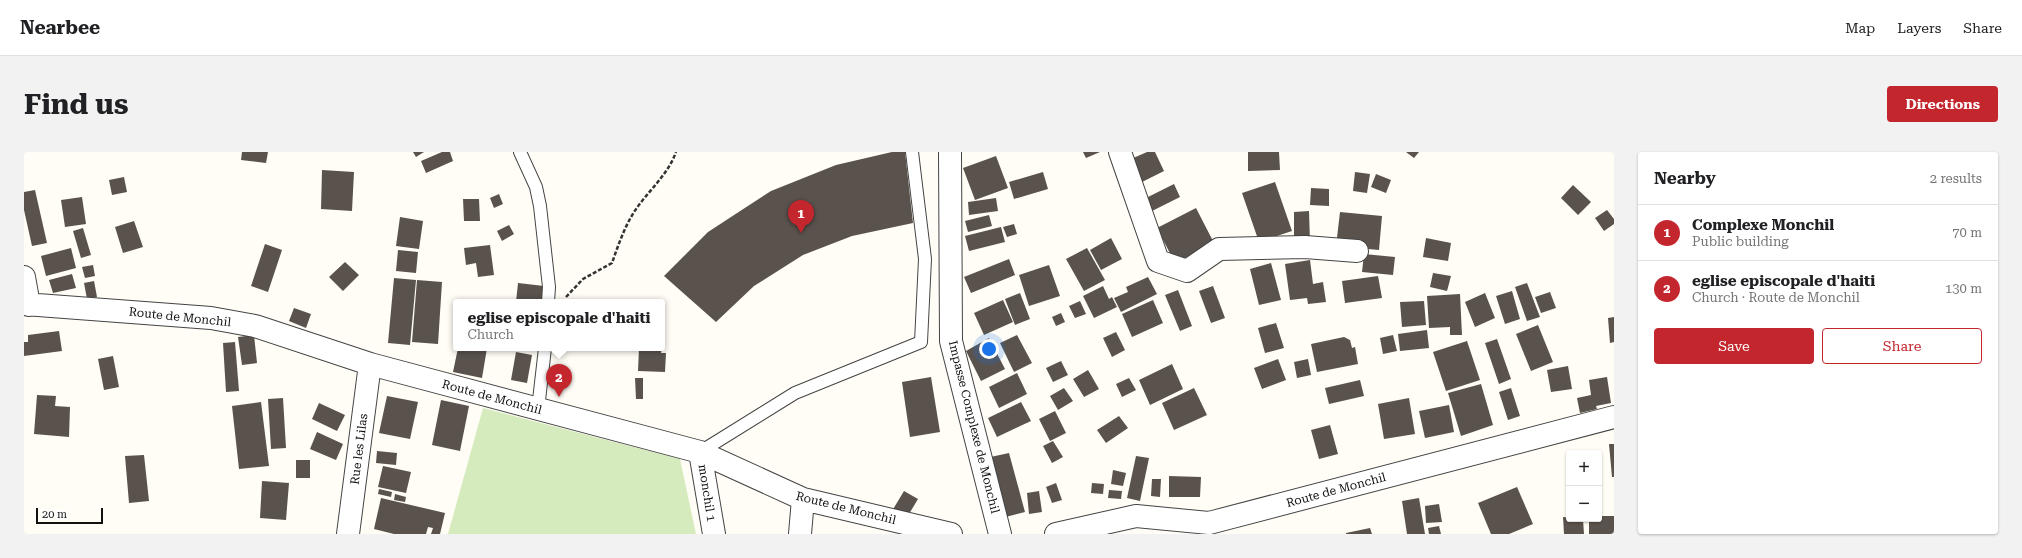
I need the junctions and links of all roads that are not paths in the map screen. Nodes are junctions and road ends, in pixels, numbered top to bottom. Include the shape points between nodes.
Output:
1 (520, 152) edge
2 (912, 152) edge
3 (1120, 152) edge
4 (954, 153) edge
5 (1357, 252) dead end
6 (24, 277) edge
7 (548, 299) edge
8 (27, 305) edge
9 (545, 351) edge
10 (370, 364) junction
11 (538, 409) junction
12 (1614, 417) edge
13 (700, 452) junction
14 (803, 499) junction
15 (348, 534) edge
16 (714, 534) edge
17 (800, 534) edge
18 (951, 534) edge
19 (1000, 534) edge
20 (1056, 534) edge

1 - 7 lane via 536,187 540,206
2 - 13 lane via 925,259 921,342 795,393
3 - 5 street via 1158,260 1187,271 1219,249 1305,247
4 - 19 street, Impasse Complexe de Monchil via 951,342
6 - 8 street
8 - 10 street, Route de Monchil via 211,318 255,326
9 - 11 lane
10 - 11 street, Route de Monchil
10 - 15 street, Rue les Lilas
11 - 13 street, Route de Monchil
12 - 20 street, Route de Monchil via 1209,523 1136,516
13 - 14 street, Route de Monchil
13 - 16 street, monchil 1
14 - 17 street
14 - 18 street, Route de Monchil

